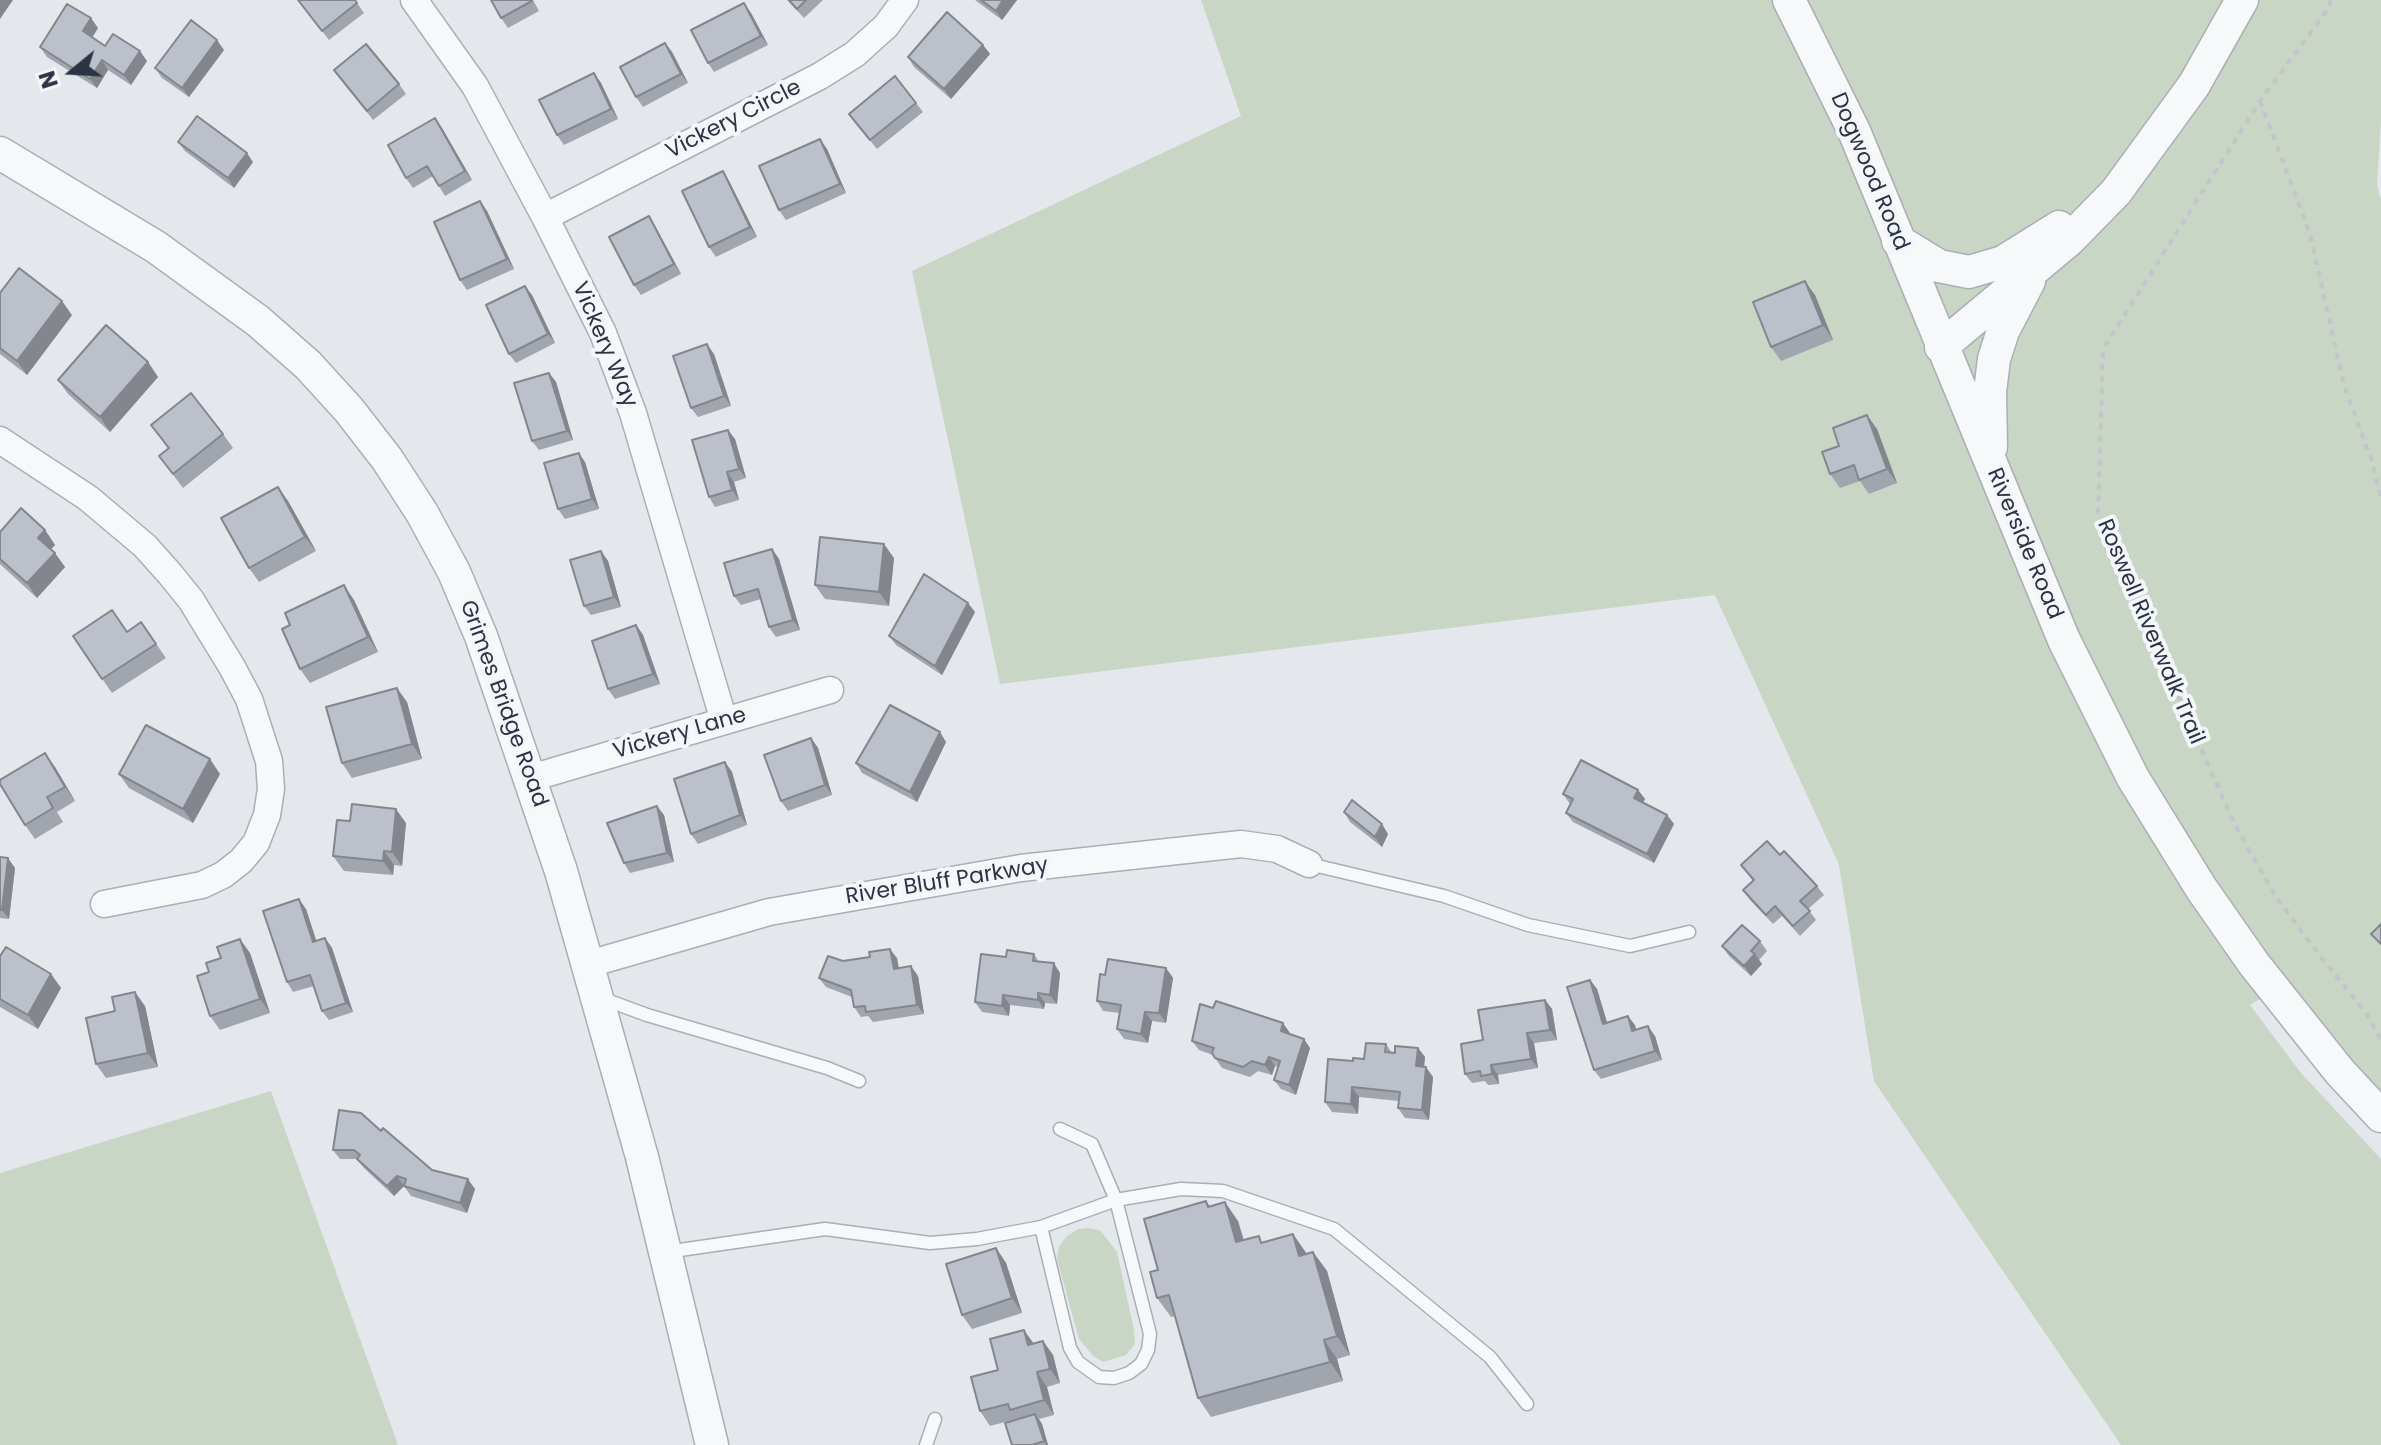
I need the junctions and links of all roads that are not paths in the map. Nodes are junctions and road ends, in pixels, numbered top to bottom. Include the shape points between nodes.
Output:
1 (414, 0) edge
2 (905, 0) edge
3 (1789, 0) edge
4 (2242, 0) edge
5 (0, 153) edge
6 (2116, 192) junction
7 (545, 217) junction
8 (1898, 241) junction
9 (2037, 266) junction
10 (1941, 347) junction
11 (0, 440) edge
12 (1992, 466) junction
13 (830, 690) dead end
14 (724, 721) junction
15 (531, 778) junction
16 (1309, 864) joint
17 (104, 904) dead end
18 (1689, 932) dead end
19 (589, 964) junction
20 (598, 997) junction
21 (859, 1081) dead end
22 (2381, 1116) edge
23 (1060, 1129) dead end
24 (1116, 1200) junction
25 (1041, 1227) junction
26 (666, 1252) junction
27 (1527, 1404) dead end
28 (935, 1419) dead end
29 (712, 1445) edge
30 (926, 1445) edge

1 - 7 street, Vickery Way via 475,86
2 - 7 street, Vickery Circle via 876,36 820,76
3 - 8 street, Dogwood Road via 1854,131
4 - 6 street via 2194,85
5 - 15 street, Grimes Bridge Road via 209,283 308,365 349,410 387,459 454,572
6 - 8 street via 2003,262 1979,271 1939,266
6 - 9 street
7 - 14 street, Vickery Way via 620,376
8 - 10 street, Dogwood Road
9 - 10 street
9 - 12 street via 1994,359
10 - 12 street, Riverside Road
11 - 17 street via 88,498 170,574 249,699 269,761 267,815 256,843 241,861 202,885
12 - 22 street, Riverside Road via 2064,640 2165,832 2262,975
13 - 14 street, Vickery Lane
14 - 15 street, Vickery Lane
15 - 19 street, Grimes Bridge Road
16 - 18 lane via 1444,896 1528,925 1630,946
16 - 19 street, River Bluff Parkway via 1277,849 1241,844 1021,868 769,912
19 - 20 street, Grimes Bridge Road
20 - 21 lane
20 - 26 street, Grimes Bridge Road
23 - 24 lane via 1092,1144
24 - 25 lane
24 - 25 lane via 1150,1334 1141,1364 1129,1373 1099,1377 1078,1362 1070,1348
24 - 27 lane via 1181,1189 1223,1191 1334,1229 1490,1357
25 - 26 lane via 930,1243 825,1229
26 - 29 street, Grimes Bridge Road
28 - 30 lane

